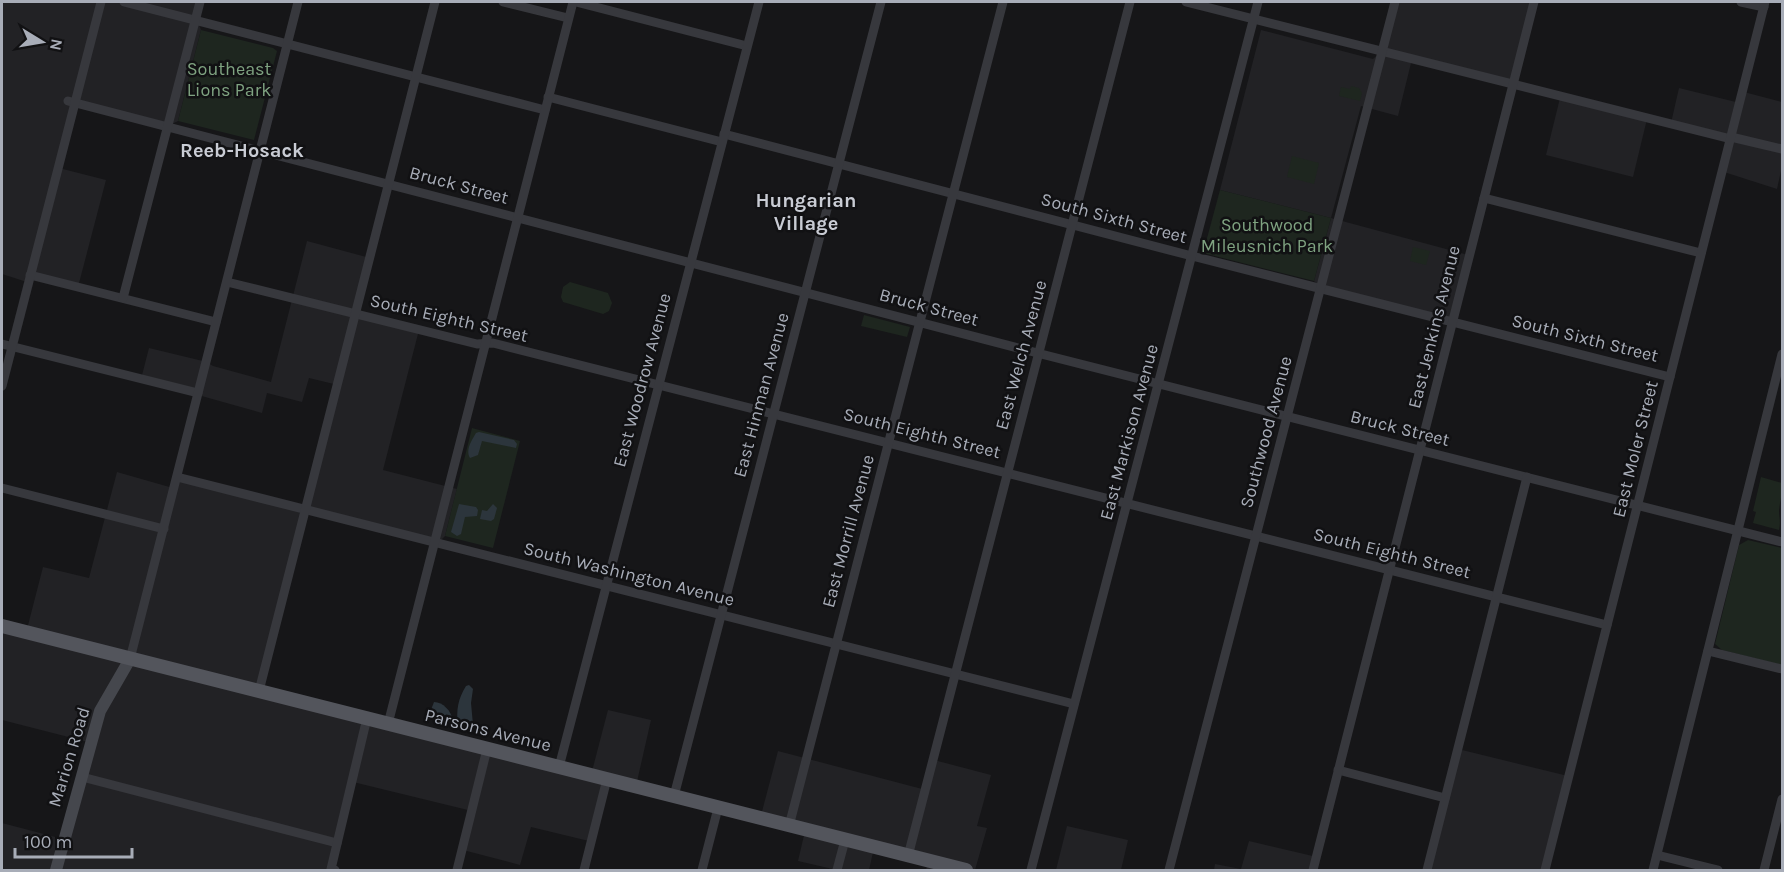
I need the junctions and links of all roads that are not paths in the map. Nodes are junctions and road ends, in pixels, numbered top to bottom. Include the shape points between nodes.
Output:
1 (100, 2) edge
2 (124, 2) edge
3 (200, 2) edge
4 (298, 2) edge
5 (435, 2) edge
6 (503, 2) edge
7 (574, 2) edge
8 (759, 2) edge
9 (881, 2) edge
10 (1003, 2) edge
11 (1130, 2) edge
12 (1186, 2) edge
13 (1258, 2) edge
14 (1395, 2) edge
15 (1534, 2) edge
16 (1741, 2) edge
17 (1765, 4) edge
18 (568, 18) junction
19 (1253, 19) junction
20 (195, 20) junction
21 (287, 44) junction
22 (747, 46) junction
23 (1382, 51) junction
24 (416, 78) junction
25 (1513, 84) junction
26 (548, 98) junction
27 (71, 102) junction
28 (545, 110) junction
29 (168, 127) junction
30 (723, 138) junction
31 (1731, 138) junction
32 (1782, 149) edge
33 (260, 150) junction
34 (839, 164) junction
35 (389, 183) junction
36 (953, 193) junction
37 (1484, 198) junction
38 (518, 217) junction
39 (1072, 224) junction
40 (1701, 253) junction
41 (1192, 256) junction
42 (690, 262) junction
43 (30, 275) junction
44 (227, 282) junction
45 (1321, 288) junction
46 (806, 292) junction
47 (123, 298) junction
48 (355, 314) junction
49 (919, 321) junction
50 (1453, 321) junction
51 (216, 322) junction
52 (2, 344) edge
53 (485, 344) junction
54 (12, 346) junction
55 (1039, 353) junction
56 (1782, 354) edge
57 (1670, 377) junction
58 (1159, 383) junction
59 (658, 384) junction
60 (2, 386) edge
61 (198, 393) junction
62 (773, 413) junction
63 (1287, 416) junction
64 (888, 442) junction
65 (1420, 450) junction
66 (1008, 472) junction
67 (177, 477) junction
68 (1527, 477) junction
69 (2, 488) edge
70 (1127, 502) junction
71 (1638, 505) junction
72 (305, 509) junction
73 (164, 529) junction
74 (1738, 530) junction
75 (1256, 536) junction
76 (1782, 542) edge
77 (435, 543) junction
78 (1389, 569) junction
79 (606, 585) junction
80 (1497, 596) junction
81 (721, 614) junction
82 (1607, 625) junction
83 (2, 626) edge
84 (836, 644) junction
85 (1708, 651) junction
86 (130, 659) junction
87 (1782, 669) edge
88 (955, 674) junction
89 (259, 691) junction
90 (1073, 708) junction
91 (367, 718) junction
92 (388, 724) junction
93 (487, 749) junction
94 (559, 767) junction
95 (1338, 770) junction
96 (82, 777) junction
97 (607, 779) junction
98 (674, 796) junction
99 (1446, 798) junction
100 (1782, 799) edge
101 (718, 808) junction
102 (789, 825) junction
103 (845, 840) junction
104 (337, 843) junction
105 (1657, 855) junction
106 (908, 856) junction
107 (56, 870) edge
108 (333, 870) edge
109 (457, 870) edge
110 (584, 870) edge
111 (702, 870) edge
112 (837, 870) edge
113 (960, 870) edge
114 (1031, 870) edge
115 (1169, 870) edge
116 (1313, 870) edge
117 (1427, 870) edge
118 (1545, 870) edge
119 (1653, 870) edge
120 (1718, 870) edge
121 (1764, 870) edge

1 - 27 street
2 - 20 street
3 - 20 street
4 - 21 street
5 - 24 street
6 - 18 street
7 - 18 street
7 - 22 street
8 - 22 street, East Woodrow Avenue
9 - 34 street, East Hinman Avenue
10 - 36 street, East Morrill Avenue
11 - 39 street, East Welch Avenue
12 - 19 street
13 - 19 street, East Markison Avenue
14 - 23 street, Southwood Avenue
15 - 25 street, East Jenkins Avenue
16 - 17 street
17 - 31 street, East Moler Street
18 - 26 street
19 - 23 street
19 - 41 street, East Markison Avenue
20 - 21 street
20 - 29 street
21 - 24 street
21 - 33 street
22 - 30 street, East Woodrow Avenue
23 - 25 street
23 - 45 street, Southwood Avenue
24 - 28 street
24 - 35 street
25 - 31 street
25 - 37 street, East Jenkins Avenue
26 - 28 street
26 - 30 street, South Sixth Street
27 - 29 street, Bruck Street
27 - 43 street
28 - 38 street
29 - 33 street, Bruck Street
29 - 47 street
30 - 34 street, South Sixth Street
30 - 42 street, East Woodrow Avenue
31 - 32 street
31 - 40 street, East Moler Street
33 - 35 street, Bruck Street
33 - 44 street
34 - 36 street, South Sixth Street
34 - 46 street, East Hinman Avenue
35 - 38 street, Bruck Street
35 - 48 street
36 - 39 street, South Sixth Street
36 - 49 street, East Morrill Avenue
37 - 40 street
37 - 50 street, East Jenkins Avenue
38 - 42 street, Bruck Street
38 - 53 street
39 - 41 street, South Sixth Street
39 - 55 street, East Welch Avenue
40 - 57 street, East Moler Street
41 - 45 street, South Sixth Street
41 - 58 street, East Markison Avenue
42 - 46 street, Bruck Street
42 - 59 street, East Woodrow Avenue
43 - 47 street
43 - 54 street
44 - 48 street, South Eighth Street
44 - 51 street
45 - 50 street, South Sixth Street
45 - 63 street, Southwood Avenue
46 - 49 street, Bruck Street
46 - 62 street, East Hinman Avenue
47 - 51 street
48 - 53 street, South Eighth Street
48 - 72 street
49 - 55 street, Bruck Street
49 - 64 street, East Morrill Avenue
50 - 57 street, South Sixth Street
50 - 65 street, East Jenkins Avenue
51 - 61 street
52 - 54 street
53 - 59 street, South Eighth Street
53 - 77 street
54 - 60 street
54 - 61 street
55 - 58 street, Bruck Street
55 - 66 street, East Welch Avenue
56 - 74 street
57 - 71 street, East Moler Street
58 - 63 street, Bruck Street
58 - 70 street, East Markison Avenue
59 - 62 street, South Eighth Street
59 - 79 street, East Woodrow Avenue
61 - 67 street
62 - 64 street, South Eighth Street
62 - 81 street, East Hinman Avenue
63 - 65 street, Bruck Street
63 - 75 street, Southwood Avenue
64 - 66 street, South Eighth Street
64 - 84 street, East Morrill Avenue
65 - 68 street, Bruck Street
65 - 78 street, East Jenkins Avenue
66 - 70 street, South Eighth Street
66 - 88 street, East Welch Avenue
67 - 72 street, South Washington Avenue
67 - 73 street
68 - 71 street, Bruck Street
68 - 80 street
69 - 73 street
70 - 75 street, South Eighth Street
70 - 90 street, East Markison Avenue
71 - 74 street, Bruck Street
71 - 82 street, East Moler Street
72 - 77 street, South Washington Avenue
72 - 89 street
73 - 86 street
74 - 76 street, Bruck Street
74 - 85 street
75 - 78 street, South Eighth Street
75 - 115 street, Southwood Avenue
77 - 79 street, South Washington Avenue
77 - 92 street
78 - 80 street, South Eighth Street
78 - 95 street, East Jenkins Avenue
79 - 81 street, South Washington Avenue
79 - 94 street, East Woodrow Avenue
80 - 82 street, South Eighth Street
80 - 99 street
81 - 84 street, South Washington Avenue
81 - 98 street, East Hinman Avenue
82 - 118 street, East Moler Street
83 - 86 main road, Parsons Avenue
84 - 88 street, South Washington Avenue
84 - 102 street, East Morrill Avenue
85 - 87 street
85 - 105 street
86 - 89 main road, Parsons Avenue
86 - 96 street, Marion Road via 100,711
88 - 90 street, South Washington Avenue
88 - 106 street, East Welch Avenue
89 - 91 main road, Parsons Avenue
90 - 114 street, East Markison Avenue
91 - 92 main road, Parsons Avenue
91 - 104 street
92 - 93 main road, Parsons Avenue
93 - 94 main road, Parsons Avenue
93 - 109 street
94 - 97 main road, Parsons Avenue
95 - 99 street
95 - 116 street, East Jenkins Avenue
96 - 104 street
96 - 107 street, Marion Road
97 - 98 main road, Parsons Avenue
97 - 110 street
98 - 101 main road, Parsons Avenue
99 - 117 street
100 - 121 street
101 - 102 main road, Parsons Avenue
101 - 111 street
102 - 103 main road, Parsons Avenue
103 - 106 main road, Parsons Avenue
103 - 112 street
104 - 108 street
105 - 119 street
105 - 120 street
106 - 113 main road, Parsons Avenue

